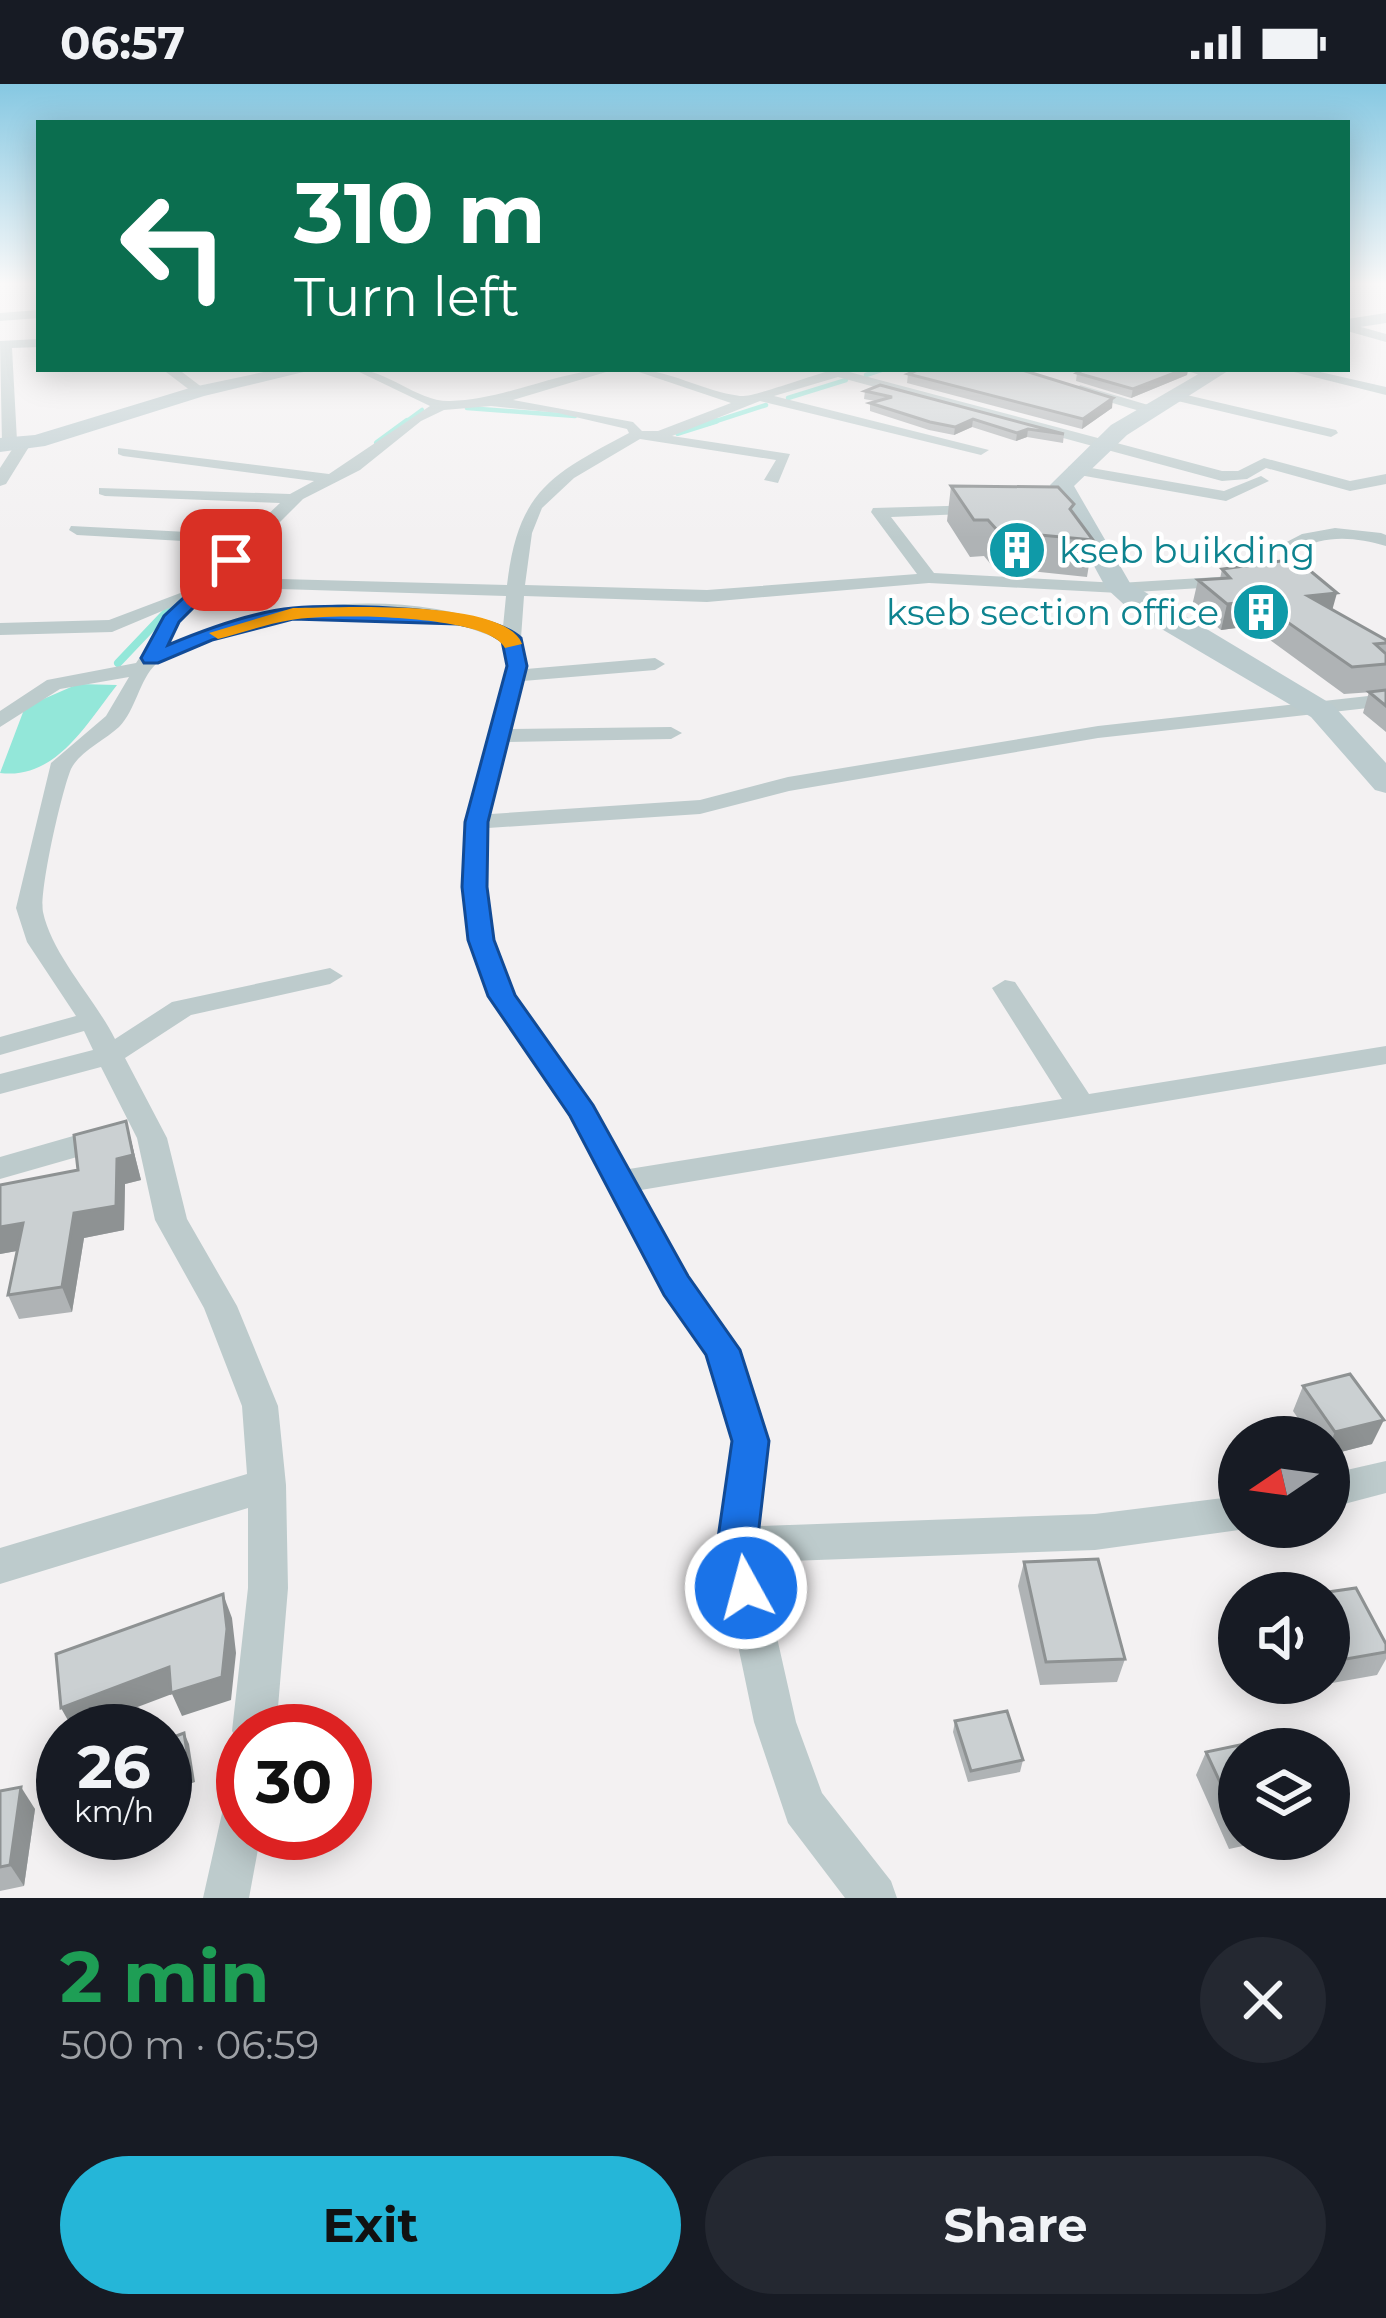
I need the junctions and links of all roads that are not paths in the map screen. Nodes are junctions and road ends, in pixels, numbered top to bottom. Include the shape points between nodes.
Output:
1 (4, 369) edge
2 (173, 372) edge
3 (292, 372) edge
4 (367, 372) edge
5 (599, 372) edge
6 (648, 372) edge
7 (1206, 372) edge
8 (1302, 372) edge
9 (898, 376) dead end
10 (880, 382) junction
11 (1064, 385) edge
12 (200, 391) junction
13 (1386, 391) edge
14 (749, 399) junction
15 (491, 403) junction
16 (1162, 403) junction
17 (441, 406) junction
18 (1331, 433) dead end
19 (643, 436) junction
20 (1107, 442) junction
21 (12, 444) edge
22 (981, 450) dead end
23 (123, 451) dead end
24 (1073, 470) junction
25 (1386, 478) edge
26 (331, 479) junction
27 (772, 480) dead end
28 (0, 481) edge
29 (1261, 481) dead end
30 (105, 490) dead end
31 (293, 500) junction
32 (1006, 511) edge
33 (77, 530) dead end
34 (250, 540) junction
35 (1386, 541) edge
36 (928, 578) junction
37 (280, 584) dead end
38 (205, 586) junction
39 (1119, 588) junction
40 (517, 590) junction
41 (0, 629) edge
42 (511, 638) junction
43 (147, 663) junction
44 (655, 664) dead end
45 (515, 676) junction
46 (1386, 700) edge
47 (1322, 711) junction
48 (0, 721) edge
49 (670, 733) dead end
50 (501, 736) junction
51 (1386, 783) edge
52 (477, 822) junction
53 (330, 976) dead end
54 (1005, 988) dead end
55 (92, 1020) junction
56 (0, 1046) edge
57 (110, 1055) junction
58 (1386, 1055) edge
59 (0, 1084) edge
60 (1082, 1106) junction
61 (146, 1126) junction
62 (0, 1168) edge
63 (622, 1182) junction
64 (1386, 1477) edge
65 (267, 1485) junction
66 (1350, 1486) edge
67 (1218, 1516) edge
68 (737, 1545) junction
69 (0, 1566) edge
70 (257, 1704) edge
71 (233, 1860) edge
72 (226, 1898) edge
73 (874, 1898) edge

1 - 21 street
2 - 12 street
3 - 12 street
4 - 17 street
5 - 15 street
6 - 14 street
7 - 16 street
8 - 13 street
9 - 10 street
10 - 14 street via 826,374
10 - 20 street
11 - 16 street
12 - 21 street
14 - 19 street
14 - 22 street
15 - 17 street
15 - 19 street via 597,418
16 - 18 street
16 - 20 street
17 - 26 street
19 - 27 street via 778,454 786,459
19 - 40 street via 598,456 533,508
20 - 24 street
20 - 25 street via 1222,476 1264,463 1351,487
21 - 28 street
23 - 26 street
24 - 29 street via 1226,496
24 - 39 street via 1062,485 1065,512
26 - 31 street
30 - 31 street
31 - 34 street
32 - 36 street via 879,512
33 - 34 street
34 - 38 street
35 - 39 street via 1359,533 1296,542 1287,549 1294,570 1276,578
36 - 39 street
36 - 40 street via 707,596
37 - 40 street
38 - 41 street via 112,626
38 - 43 street via 171,620
39 - 47 street
40 - 42 street
42 - 43 street via 458,618 293,613 206,636
42 - 45 street
43 - 48 street via 54,684
43 - 55 street via 114,720 62,764 29,908 40,942
44 - 45 street
45 - 50 street
46 - 47 street
47 - 51 street
47 - 52 street via 1098,732 680,809
49 - 50 street
50 - 52 street
52 - 63 street via 481,940 502,996
53 - 57 street via 182,1008
54 - 60 street
55 - 56 street
55 - 57 street
57 - 59 street
57 - 61 street
58 - 60 street
60 - 63 street
61 - 62 street
61 - 65 street via 171,1220 220,1306 260,1406
63 - 68 street via 676,1285 723,1350 750,1441
64 - 66 street
65 - 69 street
65 - 70 street
67 - 68 street via 1095,1532
68 - 73 street via 775,1722 804,1807
71 - 72 street

